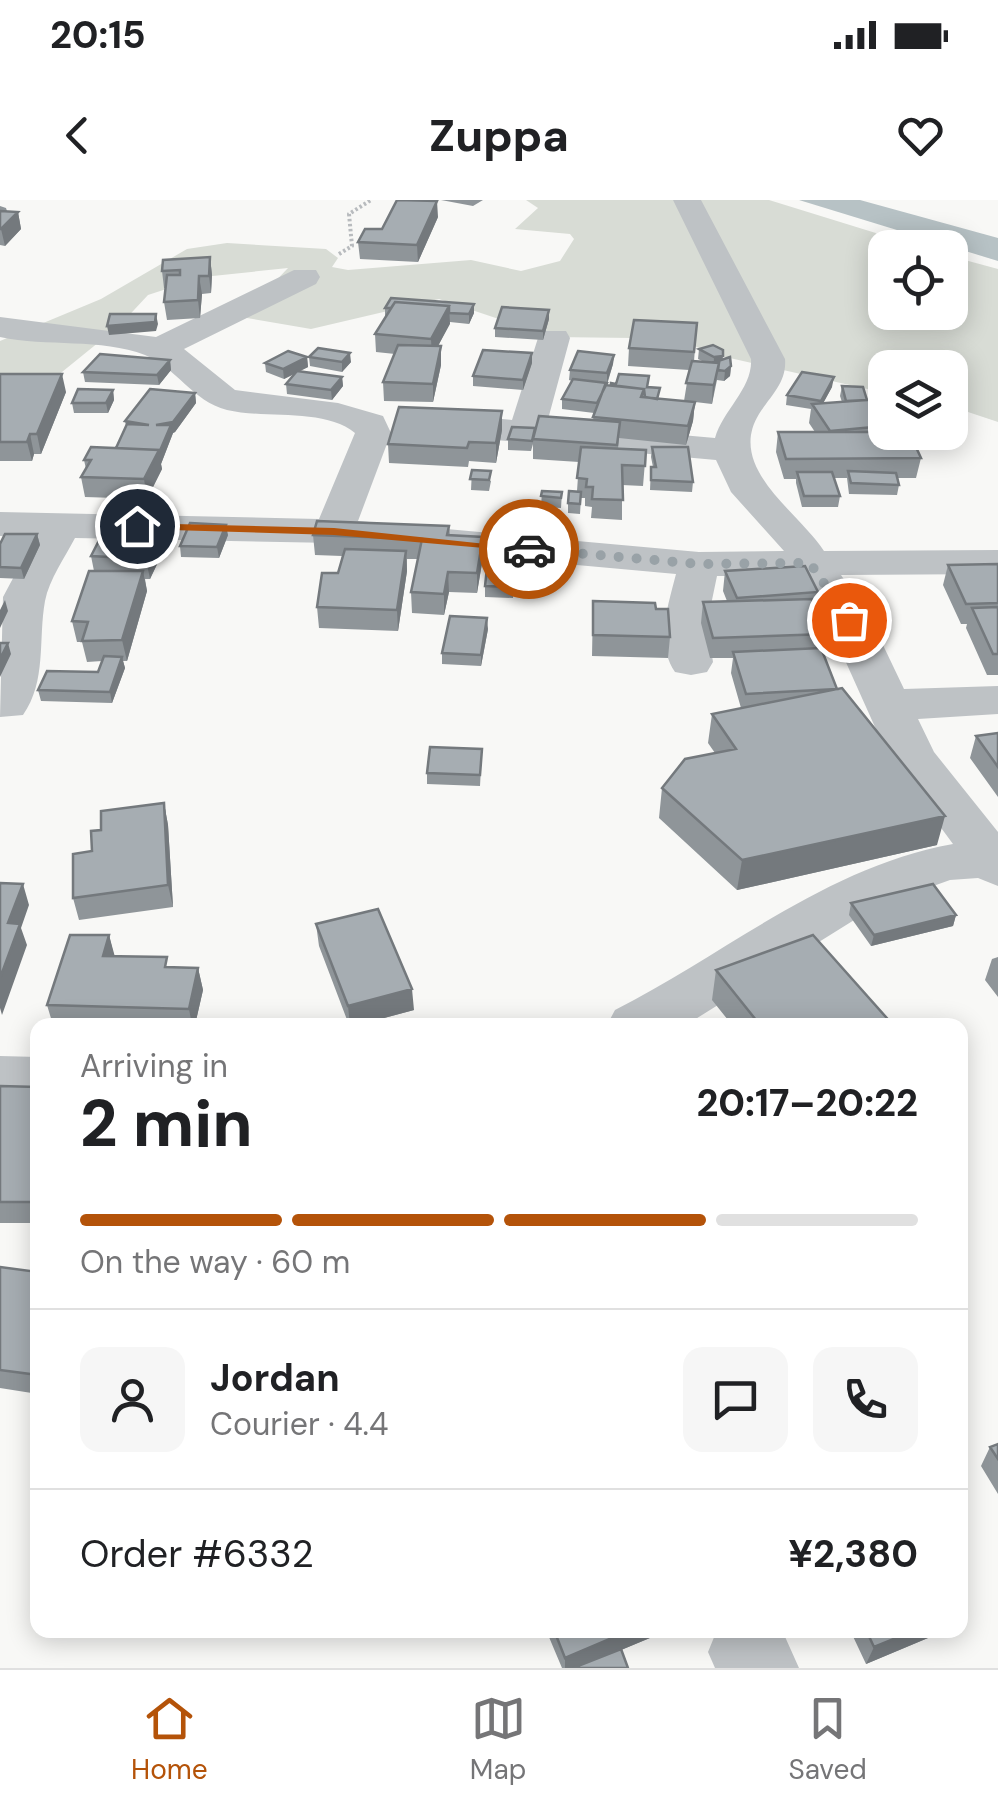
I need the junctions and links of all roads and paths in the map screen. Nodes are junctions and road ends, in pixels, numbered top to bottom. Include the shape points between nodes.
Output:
1 (371, 200) edge
2 (688, 200) edge
3 (304, 277) joint
4 (0, 327) edge
5 (554, 338) dead end
6 (158, 349) junction
7 (358, 418) junction
8 (527, 430) junction
9 (730, 450) junction
10 (62, 523) junction
11 (0, 524) edge
12 (249, 529) junction
13 (334, 531) junction
14 (284, 558) dead end
15 (998, 562) edge
16 (810, 563) junction
17 (699, 564) junction
18 (691, 662) dead end
19 (884, 700) junction
20 (998, 700) edge
21 (7, 705) dead end
22 (996, 862) edge
23 (651, 1018) edge
24 (0, 1079) edge
25 (30, 1081) edge

1 - 3 path via 348,214 352,246
2 - 9 street via 762,346 769,374 738,419
3 - 6 street
4 - 6 street
5 - 8 street
6 - 7 street via 230,401
7 - 8 street
7 - 13 street via 373,433
8 - 9 street
9 - 16 street via 745,484
10 - 11 street
10 - 12 street
10 - 21 street via 24,596
12 - 13 street
12 - 14 street via 238,557
13 - 17 street
15 - 16 street
16 - 17 street
16 - 19 street via 849,620
17 - 18 street via 685,624
19 - 20 street
19 - 22 street via 912,756
22 - 23 street via 964,857 892,879
24 - 25 street

